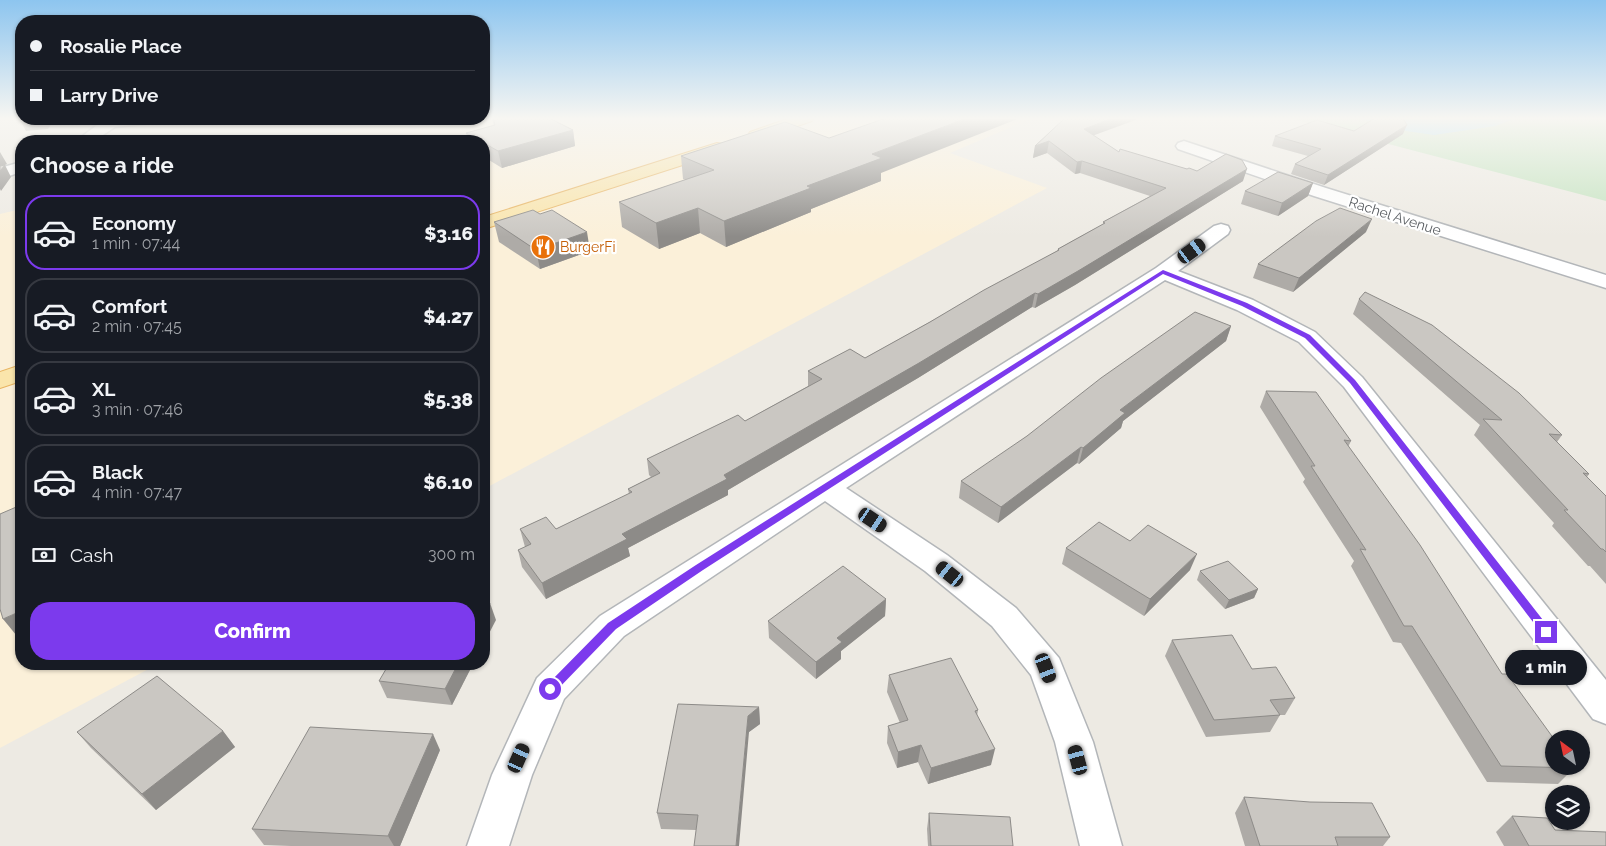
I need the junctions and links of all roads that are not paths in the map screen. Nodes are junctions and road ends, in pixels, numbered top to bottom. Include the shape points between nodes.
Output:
1 (685, 157) edge
2 (1219, 157) edge
3 (15, 169) edge
4 (0, 174) edge
5 (490, 221) edge
6 (1221, 230) dead end
7 (1163, 272) junction
8 (1606, 282) edge
9 (15, 375) edge
10 (0, 380) edge
11 (825, 487) junction
12 (1606, 708) edge
13 (488, 846) edge
14 (1101, 846) edge

1 - 5 main road
2 - 8 street, Rachel Avenue
3 - 4 street
6 - 7 street
7 - 11 street
7 - 12 street via 1245,304 1307,336 1353,382
9 - 10 main road
11 - 13 street via 612,626 550,689 512,775
11 - 14 street via 936,563 1004,618 1046,668 1074,742

